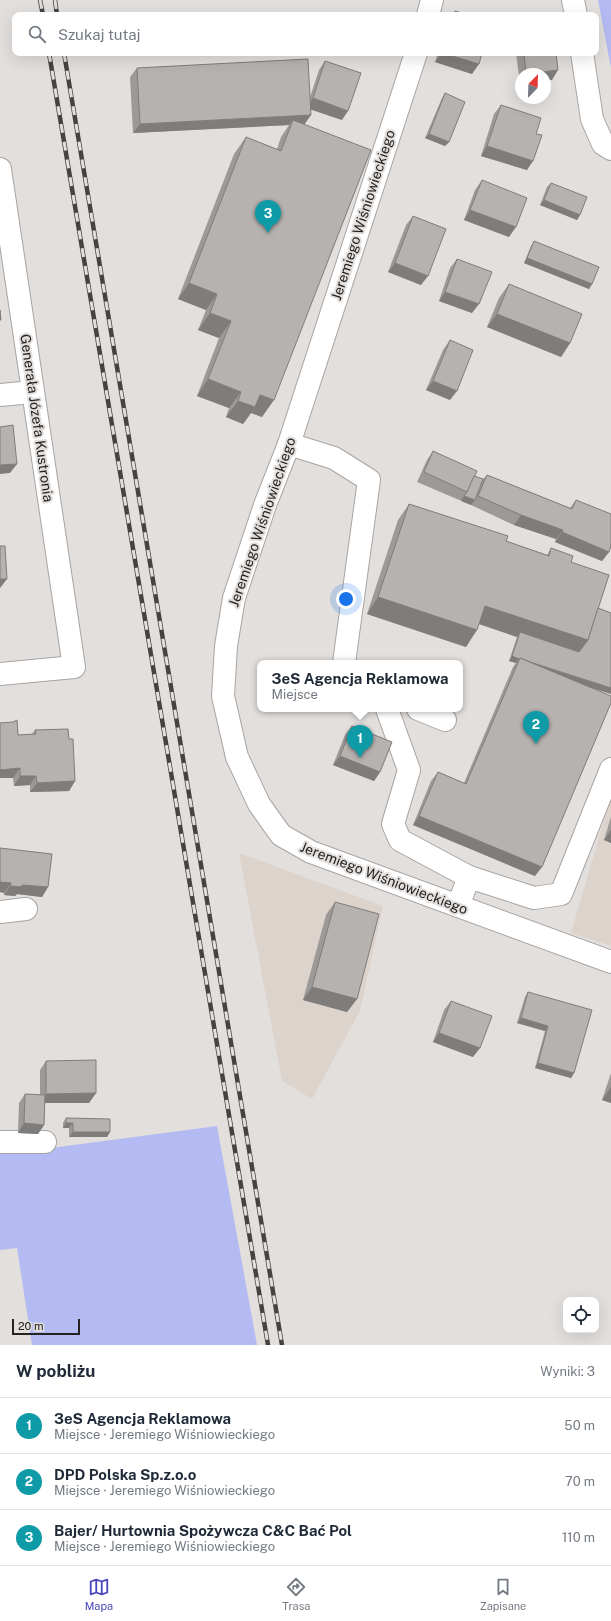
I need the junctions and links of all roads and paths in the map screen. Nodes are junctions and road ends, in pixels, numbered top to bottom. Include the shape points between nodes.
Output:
1 (432, 0) edge
2 (573, 0) edge
3 (429, 12) edge
4 (575, 12) edge
5 (415, 56) edge
6 (582, 56) edge
7 (611, 149) edge
8 (0, 170) edge
9 (33, 392) junction
10 (0, 395) edge
11 (289, 444) junction
12 (344, 660) edge
13 (0, 674) edge
14 (388, 712) edge
15 (425, 712) edge
16 (445, 720) dead end
17 (611, 770) edge
18 (469, 877) junction
19 (458, 906) junction
20 (26, 909) dead end
21 (0, 912) edge
22 (611, 962) edge
23 (0, 1142) edge
24 (45, 1142) dead end

1 - 3 street
2 - 4 street
5 - 11 street, Jeremiego Wiśniowieckiego
6 - 7 street via 592,119 603,144
8 - 9 street, Generała Józefa Kustronia
9 - 10 street
9 - 13 street, Generała Józefa Kustronia via 74,667
11 - 12 street via 334,458 369,480
11 - 19 street, Jeremiego Wiśniowieckiego via 265,505 234,598 227,639 223,696 237,757 259,804 281,835 311,852
14 - 18 street via 409,770 393,824 400,840
15 - 16 street
17 - 18 street via 561,894 534,898
18 - 19 street
19 - 22 street, Jeremiego Wiśniowieckiego
20 - 21 street
23 - 24 street

